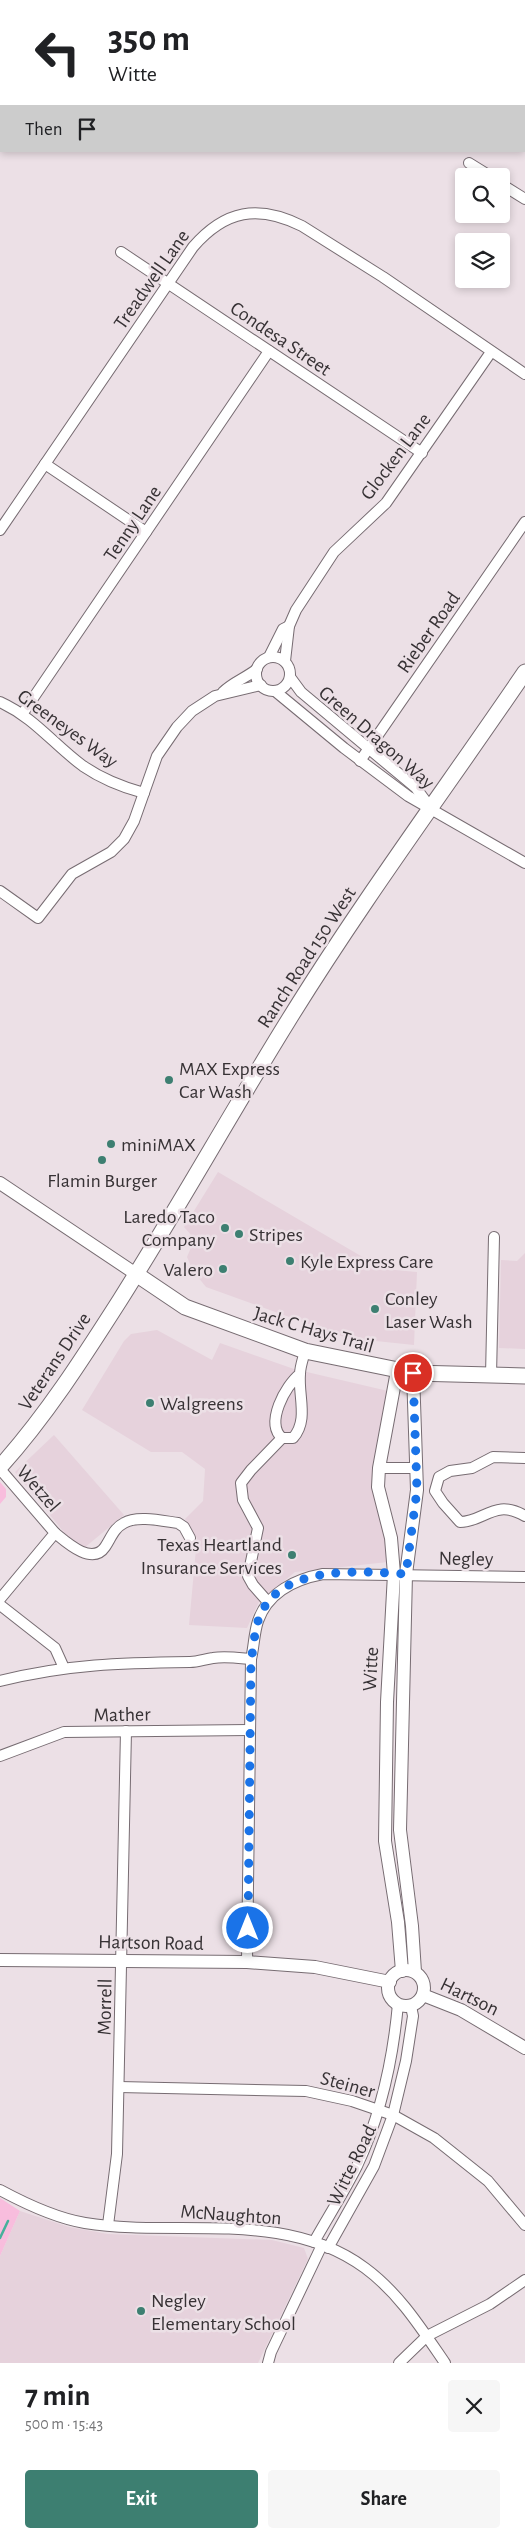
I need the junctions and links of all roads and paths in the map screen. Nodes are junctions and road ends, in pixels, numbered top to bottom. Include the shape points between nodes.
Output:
1 (469, 163) dead end
2 (477, 168) edge
3 (510, 190) edge
4 (525, 199) edge
5 (121, 252) dead end
6 (168, 283) junction
7 (269, 351) junction
8 (491, 352) junction
9 (525, 374) edge
10 (422, 453) junction
11 (45, 464) junction
12 (525, 522) edge
13 (0, 530) edge
14 (146, 532) junction
15 (289, 626) junction
16 (269, 657) junction
17 (285, 661) junction
18 (257, 669) junction
19 (525, 672) edge
20 (290, 676) junction
21 (261, 685) junction
22 (276, 691) junction
23 (223, 692) junction
24 (0, 702) edge
25 (23, 714) junction
26 (368, 750) junction
27 (360, 760) junction
28 (144, 793) junction
29 (432, 809) junction
30 (523, 859) edge
31 (0, 891) edge
32 (0, 1183) edge
33 (494, 1237) dead end
34 (136, 1274) junction
35 (305, 1351) junction
36 (397, 1371) junction
37 (413, 1373) junction
38 (300, 1374) junction
39 (491, 1376) junction
40 (525, 1376) edge
41 (282, 1438) junction
42 (525, 1458) edge
43 (0, 1468) edge
44 (379, 1468) junction
45 (414, 1468) junction
46 (417, 1490) junction
47 (435, 1491) junction
48 (525, 1516) edge
49 (55, 1533) junction
50 (190, 1538) dead end
51 (400, 1574) junction
52 (525, 1577) edge
53 (0, 1599) edge
54 (268, 1602) junction
55 (0, 1605) edge
56 (251, 1659) junction
57 (64, 1668) junction
58 (0, 1681) edge
59 (249, 1730) junction
60 (126, 1731) junction
61 (0, 1756) edge
62 (386, 1781) junction
63 (401, 1782) junction
64 (405, 1876) junction
65 (391, 1879) junction
66 (0, 1960) edge
67 (122, 1961) junction
68 (247, 1962) junction
69 (402, 1971) junction
70 (415, 1972) junction
71 (390, 1982) junction
72 (423, 1995) junction
73 (405, 2005) junction
74 (525, 2048) edge
75 (119, 2087) junction
76 (377, 2109) junction
77 (393, 2115) junction
78 (0, 2190) edge
79 (108, 2224) junction
80 (525, 2225) edge
81 (321, 2245) junction
82 (525, 2280) edge
83 (427, 2336) junction
84 (268, 2363) edge
85 (399, 2363) edge
86 (445, 2363) edge

1 - 2 street
3 - 4 street
5 - 6 street, Condesa Street
6 - 7 street, Condesa Street
6 - 8 street, Treadwell Lane via 208,230 240,214 272,214 302,226 383,276
6 - 11 street, Treadwell Lane
7 - 10 street, Condesa Street
7 - 14 street, Tenny Lane
8 - 9 street, Treadwell Lane
8 - 10 street, Glocken Lane
10 - 15 street, Glocken Lane via 386,503 334,552
11 - 13 street, Treadwell Lane
11 - 14 street
12 - 26 street, Rieber Road
14 - 25 street, Tenny Lane
15 - 16 street, Glocken Lane via 283,629
15 - 17 street, Glocken Lane
16 - 17 street
16 - 18 street
17 - 20 street
18 - 21 street
18 - 23 street
19 - 29 main road, Ranch Road 150 West
20 - 22 street via 285,686
20 - 26 street, Green Dragon Way via 301,692
21 - 22 street
21 - 23 street
22 - 27 street, Green Dragon Way
23 - 28 street via 198,706 177,727 157,756
24 - 25 street, Greeneyes Way
25 - 28 street, Greeneyes Way via 83,766 122,787
26 - 27 street, Rieber Road
26 - 29 street, Green Dragon Way via 416,788
27 - 29 street, Green Dragon Way via 408,796
28 - 31 street via 124,839 112,852 72,874 38,918
29 - 30 street
29 - 34 main road, Ranch Road 150 West via 378,882 289,1019
32 - 34 street
33 - 39 street
34 - 35 main road, Jack C Hays Trail via 185,1307
34 - 43 main road, Veterans Drive via 77,1368 24,1441
35 - 36 main road, Jack C Hays Trail
35 - 38 street
36 - 37 main road, Jack C Hays Trail
36 - 44 street, Witte
37 - 39 main road, Jack C Hays Trail
37 - 45 street, Witte
38 - 41 street via 288,1385 274,1421 276,1433
38 - 41 street via 302,1415 299,1431 293,1438
39 - 40 main road, Jack C Hays Trail
41 - 54 street via 241,1483 243,1500 258,1528 248,1576
42 - 47 street via 493,1457 472,1468 450,1471 440,1478
43 - 49 street, Wetzel
44 - 45 street
44 - 51 street, Witte via 378,1487
45 - 46 street, Witte
46 - 47 street
46 - 51 street, Witte
47 - 48 street via 460,1522 468,1522 488,1511 516,1510
49 - 50 street via 78,1551 94,1554 104,1549 125,1522 134,1520 178,1523
49 - 53 street, Wetzel
51 - 52 street, Negley
51 - 54 street, Negley via 324,1574 303,1578
51 - 62 street, Witte
51 - 63 street, Witte
54 - 56 street, Negley via 258,1621
55 - 57 street via 54,1648
56 - 57 street via 214,1658 193,1662
56 - 59 street, Negley
57 - 58 street
59 - 60 street, Mather
59 - 68 street, Negley
60 - 61 street, Mather via 64,1732
60 - 67 street, Morrell
62 - 63 street
62 - 65 street, Witte via 385,1841
63 - 64 street, Witte via 400,1830
64 - 65 street
64 - 70 street, Witte
65 - 69 street, Witte
66 - 67 street, Hartson Road
67 - 68 street, Hartson Road
67 - 75 street, Morrell
68 - 71 street, Hartson Road via 315,1967
69 - 70 street
69 - 71 street
70 - 72 street via 422,1980
71 - 73 street via 389,1992
72 - 73 street
72 - 74 street, Hartson via 461,2010
73 - 76 street, Witte Road
73 - 77 street, Witte Road via 413,2016
75 - 76 street, Steiner via 306,2090
75 - 79 street, Morrell via 117,2154
76 - 77 street, Steiner
76 - 81 street, Witte Road via 357,2166
77 - 80 street, Steiner via 434,2138 488,2181
77 - 81 street, Witte Road via 374,2166
78 - 79 street, McNaughton via 37,2208 84,2223
79 - 81 street, McNaughton via 264,2230
81 - 83 street, McNaughton via 363,2266 384,2283 403,2302
81 - 84 street
82 - 83 street via 490,2304
83 - 85 street
83 - 86 street, McNaughton

